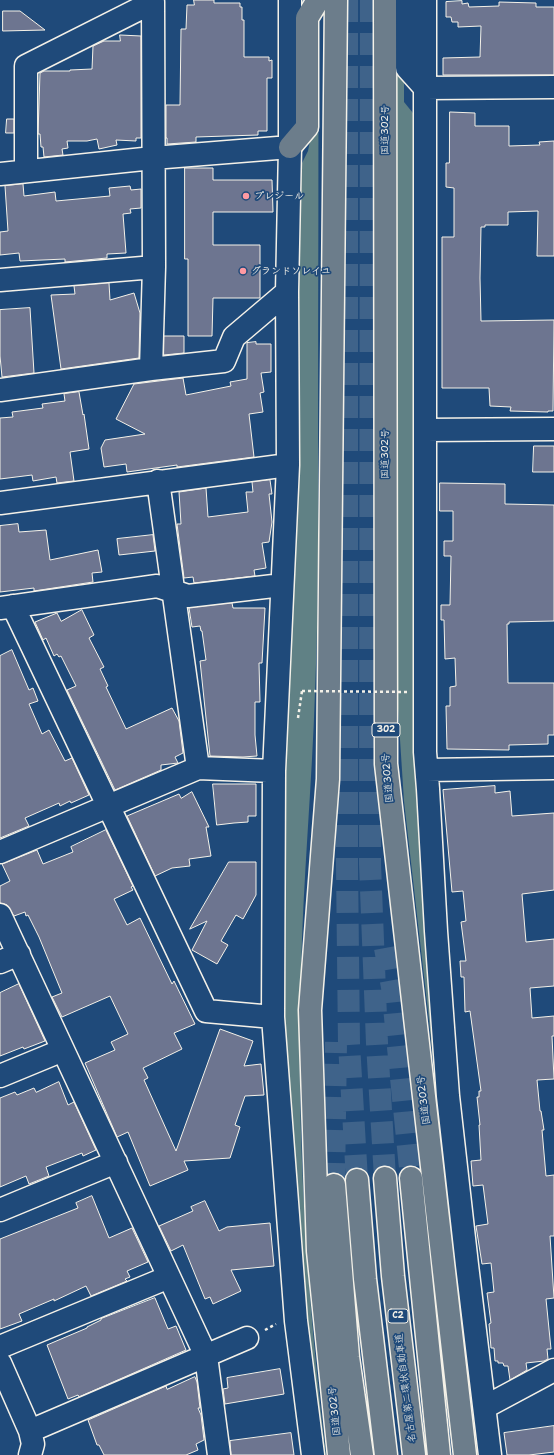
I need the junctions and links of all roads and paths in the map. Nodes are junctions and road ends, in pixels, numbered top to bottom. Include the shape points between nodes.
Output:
1 (290, 0) edge
2 (318, 0) edge
3 (336, 0) edge
4 (385, 0) edge
5 (407, 0) edge
6 (425, 0) edge
7 (554, 87) edge
8 (425, 88) junction
9 (290, 147) junction
10 (153, 158) junction
11 (26, 171) junction
12 (0, 174) edge
13 (154, 267) junction
14 (0, 280) edge
15 (287, 292) junction
16 (151, 369) junction
17 (0, 390) edge
18 (554, 429) edge
19 (425, 430) junction
20 (288, 464) junction
21 (158, 481) junction
22 (0, 503) edge
23 (282, 585) junction
24 (174, 592) junction
25 (6, 607) edge
26 (302, 691) dead end
27 (410, 692) dead end
28 (198, 768) junction
29 (554, 768) edge
30 (274, 770) junction
31 (426, 770) junction
32 (108, 806) junction
33 (0, 852) edge
34 (0, 915) edge
35 (9, 958) edge
36 (273, 1017) junction
37 (63, 1050) junction
38 (0, 1076) edge
39 (116, 1162) junction
40 (385, 1178) tunnel mouth
41 (410, 1178) tunnel mouth
42 (357, 1180) tunnel mouth
43 (334, 1185) tunnel mouth
44 (0, 1210) edge
45 (169, 1277) junction
46 (278, 1324) dead end
47 (247, 1338) joint
48 (0, 1348) edge
49 (206, 1356) junction
50 (0, 1363) edge
51 (554, 1370) edge
52 (484, 1407) junction
53 (30, 1431) junction
54 (30, 1455) edge
55 (219, 1455) edge
56 (313, 1455) edge
57 (339, 1455) edge
58 (362, 1455) edge
59 (386, 1455) edge
60 (414, 1455) edge
61 (439, 1455) edge
62 (465, 1455) edge
63 (490, 1455) edge

1 - 9 street
2 - 9 highway via 307,18 307,127
3 - 57 highway, 国道302号 via 328,779 310,1010 318,1251
4 - 62 highway, 国道302号 / 302 via 386,764
5 - 8 street via 407,68
6 - 8 street
7 - 8 street
8 - 19 street
9 - 10 street
9 - 15 street
10 - 11 street
10 - 11 street via 153,2 26,66
10 - 13 street
11 - 12 street
13 - 14 street
13 - 16 street
15 - 16 street via 234,337 224,361
15 - 20 street
16 - 17 street
18 - 19 street
19 - 31 street
20 - 21 street
20 - 23 street
21 - 22 street
21 - 24 street
23 - 24 street via 188,596
23 - 30 street
24 - 25 street via 157,586
24 - 28 street
25 - 32 street
26 - 27 path, bridge
28 - 30 street
28 - 32 street
29 - 31 street
30 - 36 street
31 - 52 street via 448,1096
32 - 33 street
32 - 36 street via 206,1011
34 - 35 street
35 - 37 street
36 - 56 street via 296,1321
37 - 38 street
37 - 39 street
39 - 44 street
39 - 45 street
40 - 60 highway, 名古屋第二環状自動車道 / C2 via 393,1276
41 - 61 highway
42 - 59 highway via 365,1279
43 - 58 highway via 348,1357
45 - 48 street
45 - 49 street
46 - 47 path
47 - 49 street
49 - 53 street
49 - 55 street
50 - 53 street
51 - 52 street
52 - 63 street
53 - 54 street via 33,1444

